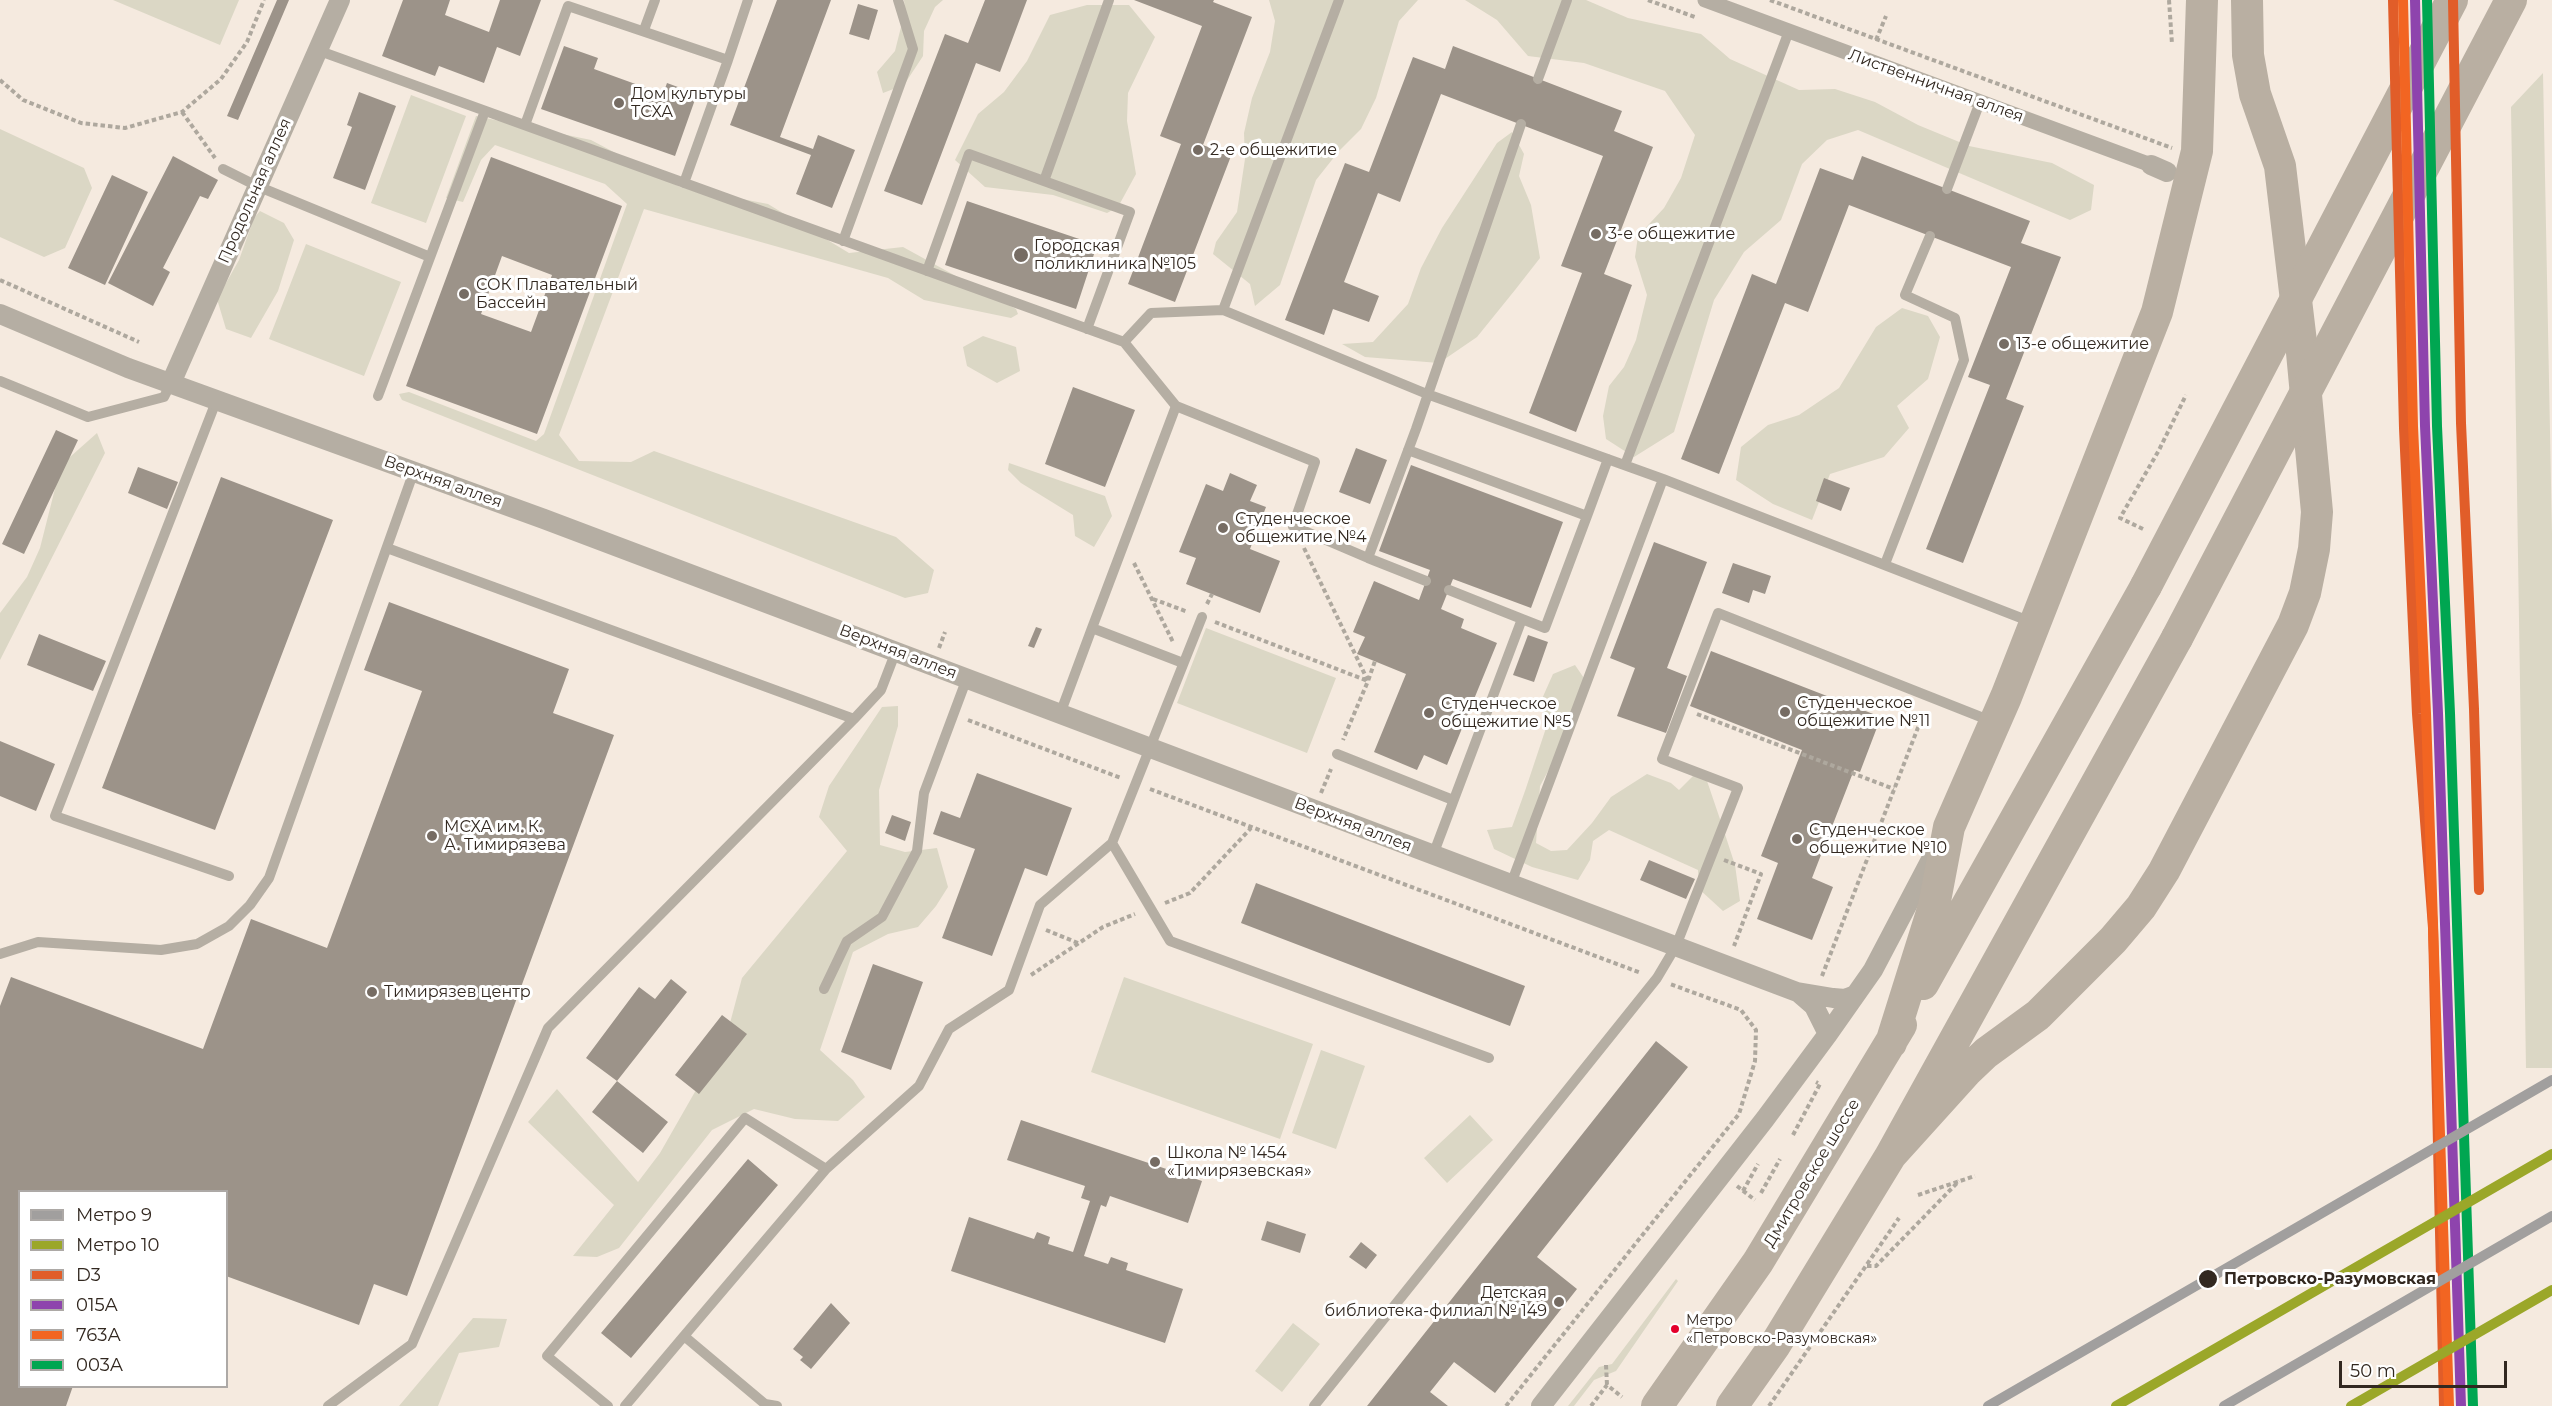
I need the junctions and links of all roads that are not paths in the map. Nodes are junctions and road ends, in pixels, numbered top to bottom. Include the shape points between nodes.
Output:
1 (340, 0) edge
2 (655, 0) edge
3 (748, 0) edge
4 (898, 0) edge
5 (1109, 0) edge
6 (1340, 0) edge
7 (1567, 0) edge
8 (1706, 0) edge
9 (2202, 0) edge
10 (2247, 0) edge
11 (2452, 0) edge
12 (2511, 0) edge
13 (644, 30) junction
14 (1789, 31) junction
15 (317, 50) junction
16 (728, 60) junction
17 (1538, 79) dead end
18 (1980, 102) junction
19 (485, 111) junction
20 (1521, 124) dead end
21 (525, 126) junction
22 (2159, 168) dead end
23 (223, 169) road end
24 (1044, 181) junction
25 (684, 183) junction
26 (258, 186) junction
27 (1947, 189) dead end
28 (1930, 236) dead end
29 (843, 241) junction
30 (430, 257) junction
31 (927, 271) junction
32 (1223, 310) junction
33 (0, 314) edge
34 (1087, 329) junction
35 (1124, 342) junction
36 (0, 381) edge
37 (171, 383) junction
38 (1427, 394) junction
39 (378, 396) dead end
40 (217, 399) junction
41 (1176, 406) junction
42 (1408, 450) junction
43 (1608, 459) junction
44 (1625, 465) junction
45 (414, 471) junction
46 (1663, 479) junction
47 (1587, 516) junction
48 (387, 548) junction
49 (1368, 558) junction
50 (1885, 564) junction
51 (1426, 581) dead end
52 (1449, 590) dead end
53 (1202, 617) road end
54 (1522, 619) junction
55 (2035, 623) junction
56 (1092, 628) junction
57 (896, 651) junction
58 (1183, 663) junction
59 (967, 678) junction
60 (1060, 714) junction
61 (854, 719) junction
62 (1994, 722) junction
63 (1149, 748) junction
64 (1337, 754) road end
65 (1453, 800) junction
66 (1948, 827) junction
67 (1112, 843) junction
68 (1433, 855) junction
69 (228, 876) dead end
70 (1511, 884) junction
71 (1676, 946) junction
72 (0, 954) edge
73 (824, 989) dead end
74 (1797, 992) junction
75 (1855, 995) junction
76 (1828, 1034) junction
77 (1891, 1043) junction
78 (1490, 1058) dead end
79 (1891, 1155) junction
80 (826, 1169) junction
81 (684, 1336) junction
82 (328, 1406) edge
83 (608, 1406) edge
84 (625, 1406) edge
85 (777, 1406) edge
86 (1314, 1406) edge
87 (1541, 1406) edge
88 (1657, 1406) edge
89 (1732, 1406) edge

1 - 15 street, Продольная аллея
2 - 13 lane
3 - 16 lane
4 - 29 lane via 912,49
5 - 24 lane
6 - 32 lane
7 - 17 lane
8 - 14 street, Лиственничная аллея
9 - 55 main road via 2197,151 2157,312
10 - 79 main road via 2248,55 2255,94 2280,166 2301,342 2317,512 2304,593 2277,656 2164,871 2141,907 2038,1015 1966,1072
11 - 77 main road, Дмитровское шоссе, bridge via 2146,586
12 - 79 main road, bridge via 2177,638
13 - 16 lane
13 - 21 lane via 568,6
14 - 18 street, Лиственничная аллея
14 - 44 lane
15 - 19 lane
15 - 26 street, Продольная аллея
16 - 25 lane
18 - 22 street, Лиственничная аллея
18 - 27 lane
19 - 21 lane
19 - 30 lane
20 - 38 lane
21 - 25 lane
23 - 26 lane
24 - 31 lane via 969,154
24 - 34 lane via 1130,212
25 - 29 lane
26 - 30 lane
26 - 37 street, Продольная аллея
28 - 50 lane via 1905,295 1955,318 1964,360
29 - 31 lane
30 - 39 lane
31 - 34 lane
32 - 35 lane via 1151,312
32 - 38 lane
33 - 37 street, Верхняя аллея
34 - 35 lane
35 - 41 lane
36 - 37 lane via 88,417 164,397
37 - 40 street, Верхняя аллея
38 - 42 lane
38 - 43 lane
40 - 45 street, Верхняя аллея
40 - 69 lane via 55,816
41 - 49 lane via 1315,462 1293,526
41 - 56 lane
42 - 47 lane
42 - 49 lane
43 - 44 lane
43 - 47 lane
44 - 46 lane
45 - 48 lane
45 - 57 street, Верхняя аллея
46 - 50 lane
46 - 70 lane
47 - 54 lane via 1545,628
48 - 61 lane
48 - 72 lane via 269,878 250,904 229,926 188,946 161,951 38,942
49 - 51 lane
50 - 55 lane
52 - 54 lane
53 - 58 lane
54 - 65 lane
55 - 62 main road
56 - 58 lane
56 - 60 lane
57 - 59 street, Верхняя аллея
57 - 61 lane via 881,690
58 - 63 lane
59 - 60 street, Верхняя аллея
59 - 73 lane via 924,793 917,851 882,917 847,941
60 - 63 street, Верхняя аллея
61 - 82 lane via 548,1028 412,1344
62 - 66 main road
62 - 71 lane via 1718,613 1662,759 1738,788
63 - 67 lane
63 - 68 street, Верхняя аллея
64 - 65 lane
65 - 68 lane
66 - 75 street via 1873,970
66 - 77 main road via 1934,906
67 - 78 lane via 1170,941
67 - 80 lane via 1040,905 1010,990 949,1029 919,1086
68 - 70 street, Верхняя аллея
70 - 71 street, Верхняя аллея
71 - 74 street, Верхняя аллея
71 - 86 lane via 1657,978
74 - 75 street, Верхняя аллея via 1845,999
74 - 76 street, Верхняя аллея via 1814,1006
75 - 76 street
76 - 87 street
77 - 88 main road, Дмитровское шоссе via 1758,1262
79 - 89 main road via 1775,1345
80 - 81 lane
80 - 83 lane via 745,1118 547,1356
81 - 84 lane
81 - 85 lane via 765,1404

